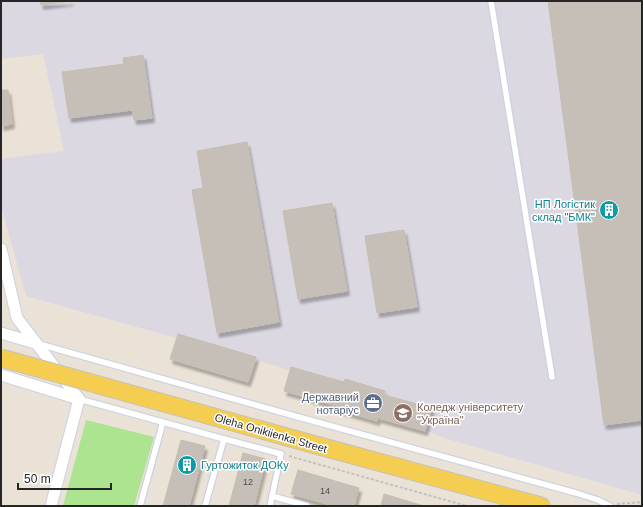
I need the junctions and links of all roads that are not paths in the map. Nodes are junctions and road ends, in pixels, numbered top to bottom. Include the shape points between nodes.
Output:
1 (492, 1) edge
2 (1, 249) edge
3 (1, 334) edge
4 (35, 343) junction
5 (1, 358) edge
6 (1, 376) edge
7 (552, 376) dead end
8 (80, 399) junction
9 (163, 422) junction
10 (224, 439) junction
11 (272, 496) junction
12 (609, 505) edge
13 (51, 506) edge
14 (140, 506) edge
15 (205, 506) edge
16 (270, 506) edge
17 (307, 506) edge
18 (541, 506) edge

1 - 7 lane
2 - 4 street via 17,318
3 - 4 street
4 - 8 street
4 - 12 lane via 576,493
5 - 18 main road, Oleha Onikiienka Street, bridge
6 - 8 street
8 - 9 lane
8 - 13 street
9 - 10 lane
9 - 14 lane
10 - 11 lane via 281,454
10 - 15 lane
11 - 16 lane
11 - 17 lane

